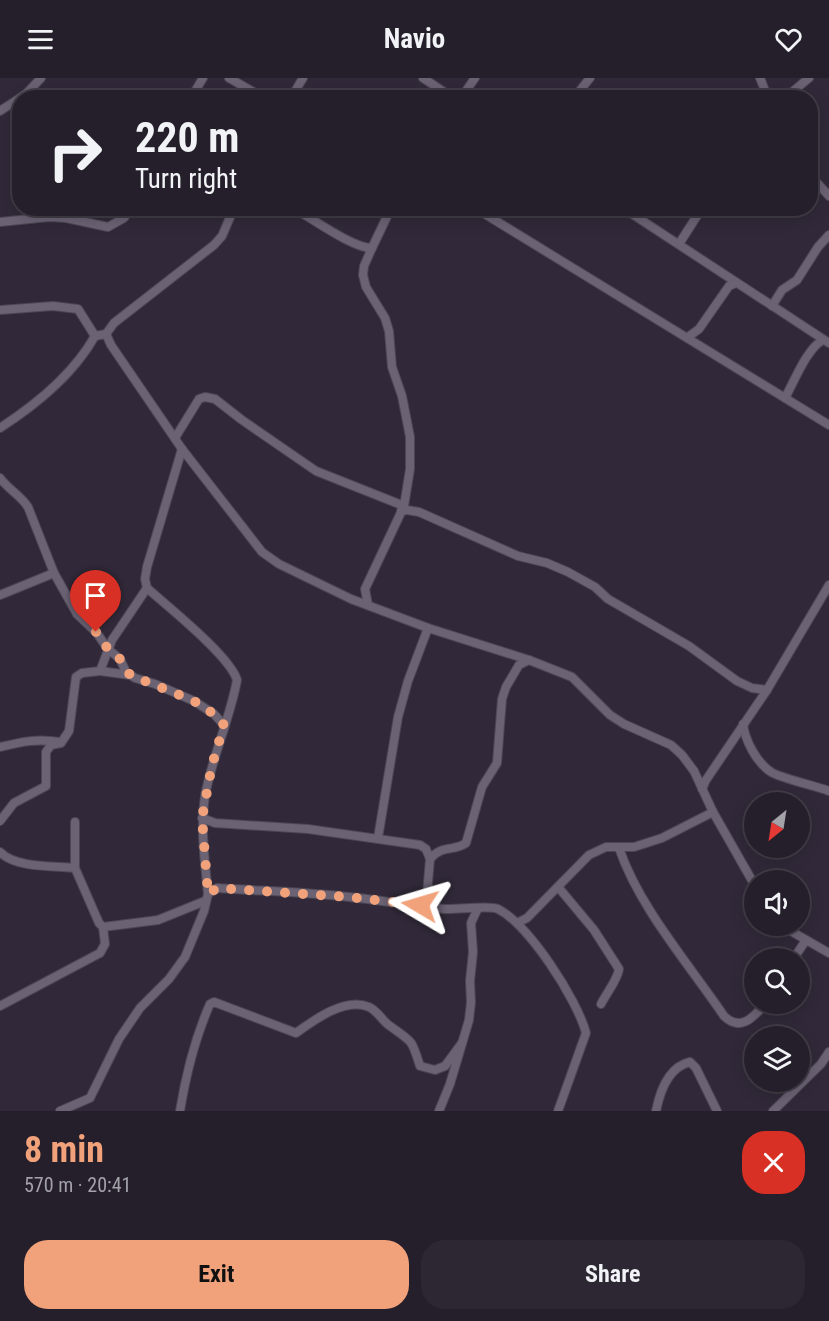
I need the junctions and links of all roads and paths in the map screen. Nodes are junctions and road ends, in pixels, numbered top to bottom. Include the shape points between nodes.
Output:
1 (41, 78) edge
2 (229, 78) edge
3 (423, 78) edge
4 (590, 78) edge
5 (809, 78) edge
6 (30, 90) edge
7 (250, 90) edge
8 (441, 90) edge
9 (580, 90) edge
10 (795, 90) edge
11 (818, 184) edge
12 (829, 196) edge
13 (125, 216) edge
14 (231, 216) edge
15 (307, 216) edge
16 (387, 216) edge
17 (489, 216) edge
18 (635, 216) edge
19 (697, 216) edge
20 (0, 222) edge
21 (829, 235) edge
22 (679, 244) junction
23 (372, 248) junction
24 (736, 282) junction
25 (772, 306) junction
26 (0, 310) edge
27 (106, 334) junction
28 (95, 336) junction
29 (688, 337) junction
30 (826, 341) edge
31 (785, 398) junction
32 (829, 425) edge
33 (0, 428) edge
34 (175, 438) junction
35 (182, 449) junction
36 (192, 462) junction
37 (177, 469) junction
38 (0, 478) edge
39 (403, 509) junction
40 (54, 573) junction
41 (829, 585) edge
42 (147, 588) junction
43 (365, 590) junction
44 (0, 595) edge
45 (351, 599) junction
46 (368, 605) junction
47 (428, 628) junction
48 (108, 649) junction
49 (529, 660) junction
50 (100, 671) junction
51 (130, 675) junction
52 (766, 690) junction
53 (743, 724) junction
54 (224, 725) junction
55 (61, 743) junction
56 (0, 747) edge
57 (702, 789) junction
58 (829, 791) edge
59 (712, 812) junction
60 (202, 818) junction
61 (0, 821) edge
62 (75, 822) dead end
63 (378, 838) junction
64 (619, 848) junction
65 (0, 852) edge
66 (430, 859) junction
67 (75, 868) junction
68 (746, 870) edge
69 (559, 888) junction
70 (206, 898) junction
71 (426, 906) junction
72 (478, 908) junction
73 (461, 910) junction
74 (528, 918) junction
75 (471, 923) junction
76 (517, 923) junction
77 (103, 927) junction
78 (523, 931) junction
79 (799, 936) edge
80 (806, 940) junction
81 (801, 948) edge
82 (829, 953) edge
83 (601, 1004) dead end
84 (0, 1006) edge
85 (757, 1014) edge
86 (462, 1043) junction
87 (828, 1055) edge
88 (775, 1110) edge
89 (60, 1111) edge
90 (180, 1111) edge
91 (439, 1111) edge
92 (558, 1111) edge
93 (656, 1111) edge
94 (717, 1111) edge

1 - 6 street
2 - 7 street
3 - 8 street
4 - 9 street
5 - 10 street
11 - 12 street
13 - 20 street via 108,227 49,217
14 - 27 street via 214,245 114,323
15 - 23 street via 348,240
16 - 23 street
17 - 29 street
18 - 22 street
19 - 22 street
21 - 25 street via 797,280 783,290
22 - 24 street
23 - 39 street via 363,275 389,330 392,367 410,437 410,469
24 - 25 street
24 - 29 street via 729,286 699,329
25 - 30 street
26 - 28 street via 53,306 78,309
27 - 28 street
27 - 34 street
28 - 33 street via 68,374
29 - 31 street
30 - 31 street via 819,341 807,357
31 - 32 street
34 - 35 street
34 - 39 street via 199,399 215,399 316,471
35 - 36 street
35 - 37 street
36 - 37 street
36 - 45 street via 262,552
37 - 42 street via 147,567
38 - 40 street via 28,507
39 - 43 street
39 - 52 street via 568,572 737,681
40 - 44 street
40 - 48 street via 77,614
41 - 52 street
42 - 48 street
42 - 54 street via 230,665 237,680
43 - 45 street
43 - 46 street
45 - 46 street
46 - 47 street
47 - 49 street
47 - 63 street via 398,717
48 - 50 street
48 - 51 street
49 - 57 street via 572,677 610,715 670,745 694,771
49 - 66 street via 519,665 506,687 497,763 482,787 466,843 445,848
50 - 51 street
50 - 55 street via 76,677 69,731
51 - 54 street via 194,701
52 - 53 street
53 - 57 street
53 - 58 street via 746,740 771,772
54 - 60 street
55 - 56 street via 44,739
55 - 61 street via 51,745 46,752 46,786 14,803
57 - 59 street
59 - 64 street via 662,838
59 - 68 street
60 - 63 street via 215,823
60 - 70 street
62 - 67 street
63 - 66 street via 420,845
64 - 69 street via 606,847 589,855
64 - 85 street via 642,899 724,1016 730,1023 739,1024
65 - 67 street via 16,863
66 - 71 street
67 - 77 street
69 - 74 street
69 - 83 street via 594,930 619,969
70 - 71 street via 217,888
70 - 77 street via 158,920
70 - 89 street via 185,957 170,979 140,1008 90,1098
71 - 73 street
72 - 73 street
72 - 75 street
72 - 76 street via 498,909
73 - 75 street
74 - 76 street
74 - 78 street
75 - 86 street via 471,1002
76 - 78 street
77 - 84 street via 105,944 100,953
78 - 92 street via 571,997 586,1033
79 - 80 street
80 - 81 street
80 - 82 street
86 - 90 street via 445,1066 435,1070 420,1066 412,1042 367,1006 335,1009 296,1033 214,1002 201,1023
86 - 91 street
87 - 88 street
93 - 94 street via 663,1087 676,1068 690,1062

